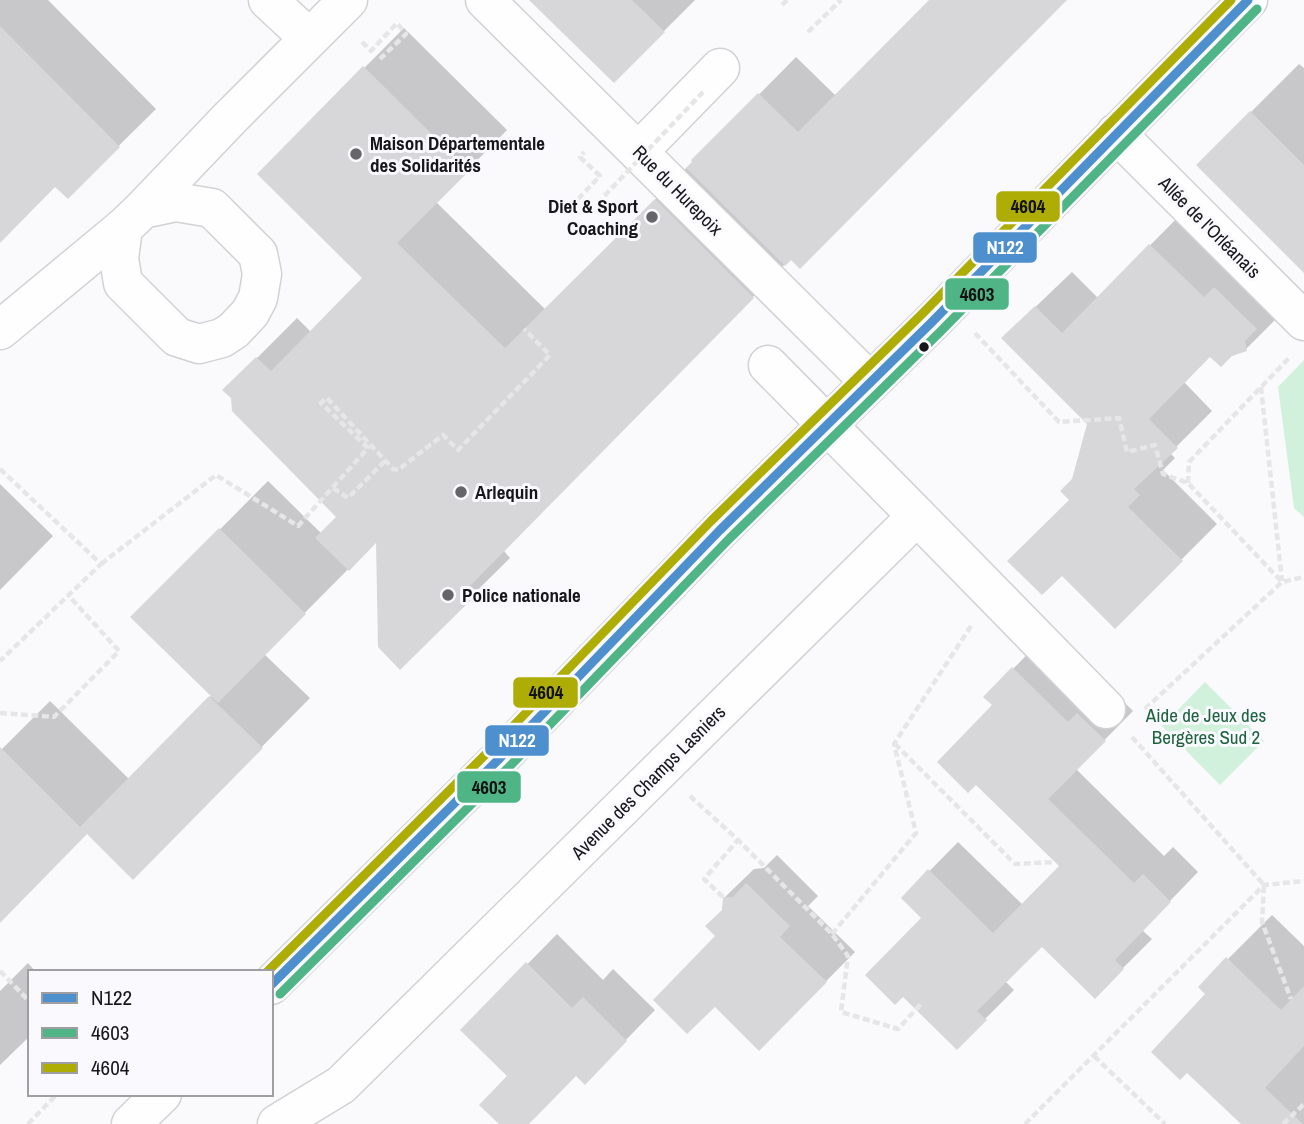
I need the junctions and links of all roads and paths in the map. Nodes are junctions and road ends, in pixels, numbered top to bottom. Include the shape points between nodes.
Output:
1 (268, 0) edge
2 (348, 0) edge
3 (485, 0) edge
4 (787, 0) edge
5 (841, 0) edge
6 (1248, 0) edge
7 (782, 5) dead end
8 (808, 32) dead end
9 (309, 38) junction
10 (371, 51) dead end
11 (380, 59) dead end
12 (711, 80) joint
13 (1116, 133) junction
14 (639, 151) junction
15 (580, 157) dead end
16 (578, 199) dead end
17 (590, 211) dead end
18 (948, 305) junction
19 (524, 329) dead end
20 (0, 330) edge
21 (1300, 336) edge
22 (768, 365) dead end
23 (870, 382) junction
24 (1261, 387) junction
25 (827, 425) junction
26 (385, 461) junction
27 (0, 469) edge
28 (1188, 483) junction
29 (332, 488) junction
30 (917, 516) junction
31 (101, 564) junction
32 (1304, 577) edge
33 (1282, 582) junction
34 (993, 593) junction
35 (68, 595) junction
36 (0, 661) edge
37 (1144, 709) dead end
38 (0, 713) edge
39 (1115, 719) joint
40 (894, 744) junction
41 (660, 770) junction
42 (738, 840) junction
43 (1055, 862) dead end
44 (1304, 881) edge
45 (1264, 886) junction
46 (723, 897) dead end
47 (832, 934) junction
48 (0, 971) edge
49 (273, 983) edge
50 (1292, 999) dead end
51 (28, 1000) edge
52 (921, 1003) dead end
53 (1094, 1056) junction
54 (55, 1096) edge
55 (160, 1096) edge
56 (1304, 1104) edge
57 (28, 1124) edge
58 (131, 1124) edge
59 (277, 1124) edge
60 (1026, 1124) edge
61 (1165, 1124) edge
62 (1283, 1124) edge

1 - 9 street
2 - 9 street
3 - 14 street, Rue du Hurepoix
4 - 7 path
5 - 8 path
6 - 13 street
9 - 20 street via 133,219
10 - 11 path via 397,23 406,34
12 - 14 street
12 - 17 path, bridge
13 - 18 street
13 - 21 street, Allée de l'Orléanais
14 - 23 street, Rue du Hurepoix
15 - 16 path via 600,176
18 - 23 street
18 - 28 path via 1059,422 1119,418 1127,452 1155,445 1163,474
19 - 26 path via 550,355 458,450 443,435 398,470
21 - 24 path
22 - 25 street
23 - 25 street
24 - 28 path via 1189,461
24 - 33 path
25 - 30 street
25 - 49 street
26 - 29 path via 348,498
26 - 29 path via 327,398 321,403 368,448
27 - 31 path
28 - 33 path
29 - 31 path via 298,526 216,475
30 - 34 street
30 - 41 street, Avenue des Champs Lasniers
31 - 35 path
32 - 33 path
33 - 37 path
34 - 39 street
34 - 40 path
35 - 36 path
35 - 38 path via 118,651 54,717
39 - 45 path
40 - 43 path via 1015,864
40 - 47 path via 916,833
41 - 42 path
41 - 59 street, Avenue des Champs Lasniers via 341,1085
42 - 46 path via 704,879
42 - 47 path
44 - 45 path
45 - 50 path via 1262,922
45 - 53 path
47 - 52 path via 848,956 841,1012 898,1029
48 - 51 path
53 - 60 path
53 - 61 path
54 - 57 path
55 - 58 street
56 - 62 path

